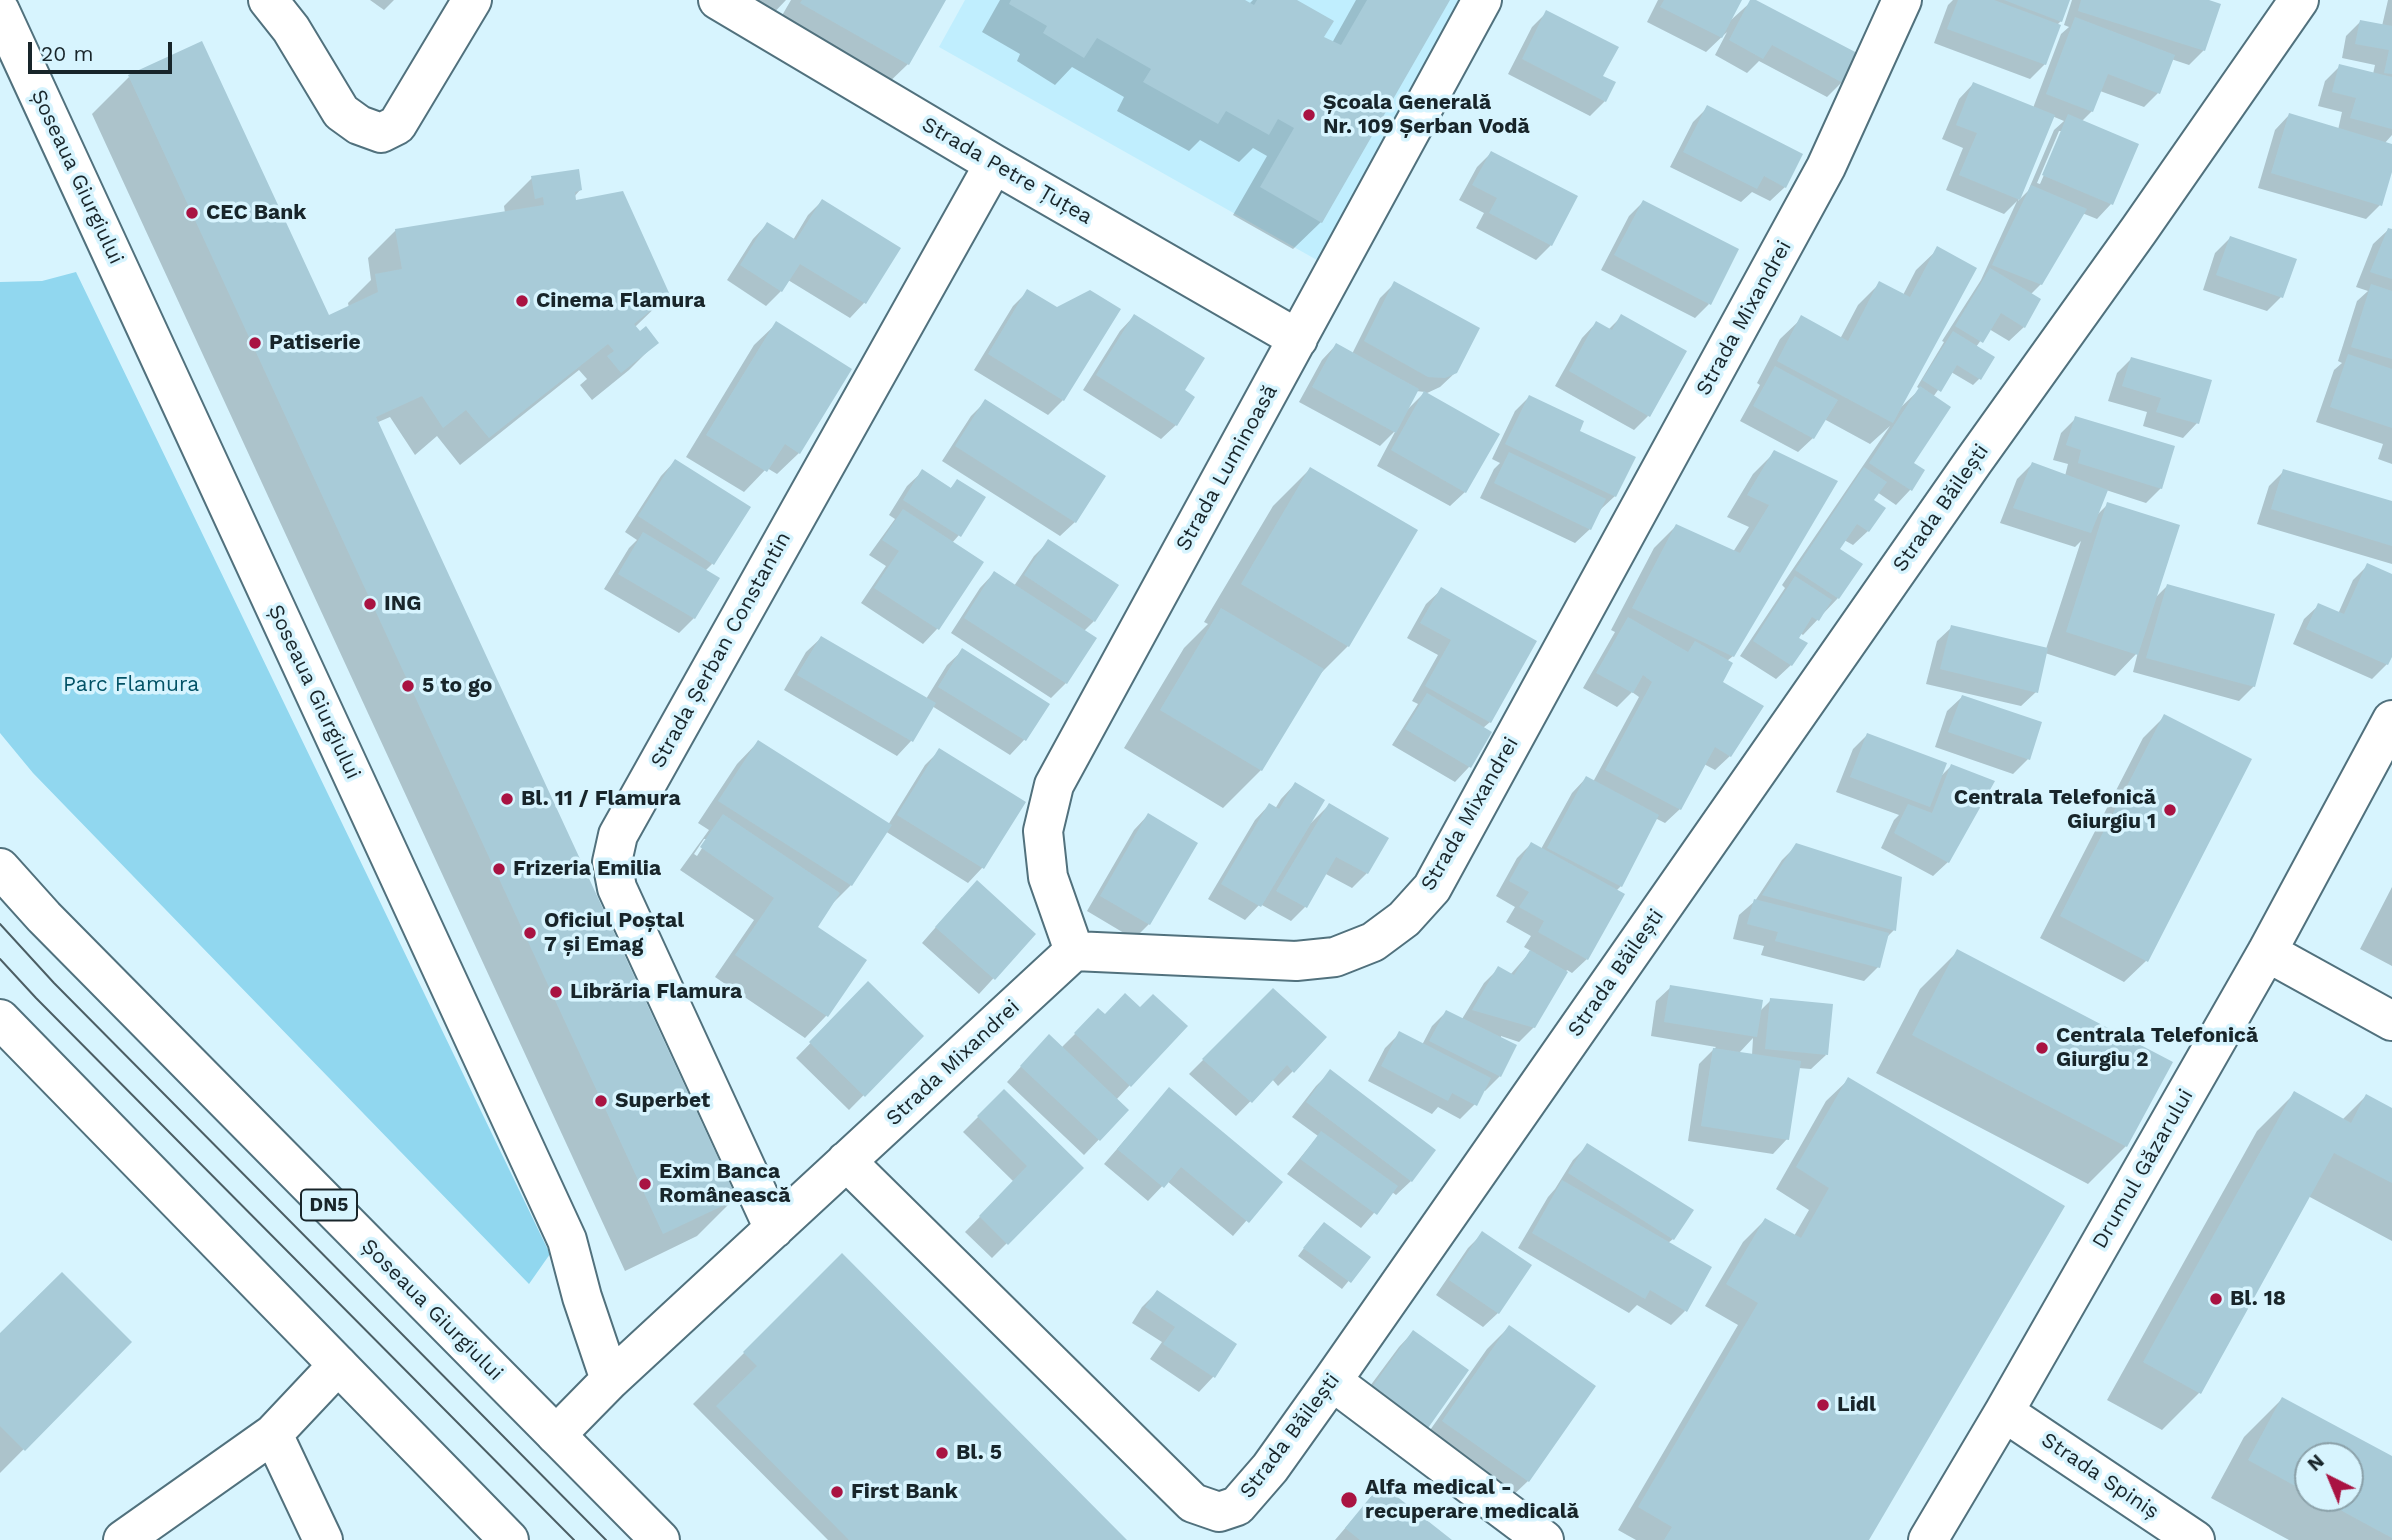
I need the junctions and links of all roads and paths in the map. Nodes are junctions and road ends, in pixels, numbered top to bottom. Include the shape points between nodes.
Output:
1 (268, 0) edge
2 (471, 0) edge
3 (718, 0) edge
4 (1482, 0) edge
5 (1902, 0) edge
6 (2300, 0) edge
7 (0, 11) edge
8 (993, 164) junction
9 (1298, 339) junction
10 (2392, 720) edge
11 (0, 869) edge
12 (1074, 951) junction
13 (2267, 952) junction
14 (0, 1019) edge
15 (2392, 1021) edge
16 (846, 1161) junction
17 (774, 1229) junction
18 (338, 1364) junction
19 (610, 1380) junction
20 (1332, 1381) junction
21 (2004, 1412) junction
22 (272, 1434) junction
23 (556, 1435) junction
24 (123, 1540) edge
25 (323, 1540) edge
26 (509, 1540) edge
27 (660, 1540) edge
28 (1544, 1540) edge
29 (1928, 1540) edge
30 (2195, 1540) edge

1 - 2 street via 291,29 341,113 381,133 397,125
3 - 8 street, Strada Petre Țuțea
4 - 9 street, Strada Luminoasă
5 - 12 street, Strada Mixandrei via 1826,167 1432,888 1404,919 1373,942 1335,957 1296,961
6 - 20 street, Strada Băilești
7 - 19 street, Șoseaua Giurgiului via 567,1240
8 - 9 street, Strada Petre Țuțea
8 - 17 street, Strada Șerban Constantin via 618,835 612,862 617,888
9 - 12 street, Strada Luminoasă via 1054,785 1044,831 1048,877
10 - 13 street, Drumul Găzarului
11 - 23 street, Șoseaua Giurgiului / DN5
12 - 16 street, Strada Mixandrei
13 - 15 street
13 - 21 street, Drumul Găzarului
14 - 18 street
16 - 17 street, Strada Mixandrei
16 - 20 street, Strada Băilești via 1193,1503 1219,1512 1237,1506
17 - 19 street, Strada Mixandrei
18 - 22 street
18 - 26 street
19 - 23 street, Strada Mixandrei
20 - 28 street
21 - 29 street, Drumul Găzarului
21 - 30 street, Strada Spiniș
22 - 24 street
22 - 25 street
23 - 27 street, Șoseaua Giurgiului / DN5

